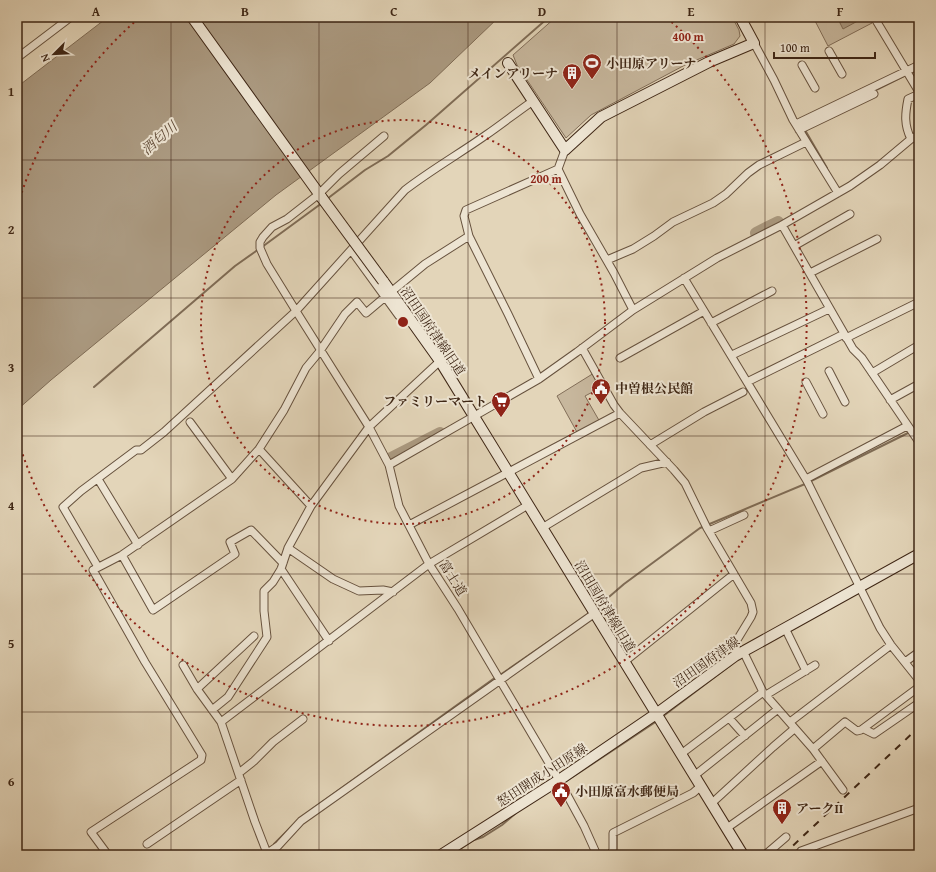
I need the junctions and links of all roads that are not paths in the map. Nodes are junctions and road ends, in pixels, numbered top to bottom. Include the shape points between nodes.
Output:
1 (70, 17) edge
2 (192, 17) edge
3 (740, 17) edge
4 (874, 17) edge
5 (754, 43) junction
6 (829, 51) dead end
7 (17, 58) edge
8 (508, 63) dead end
9 (802, 65) dead end
10 (919, 65) edge
11 (906, 71) junction
12 (842, 74) dead end
13 (815, 88) dead end
14 (919, 93) edge
15 (874, 94) dead end
16 (533, 101) junction
17 (800, 127) junction
18 (919, 135) edge
19 (384, 136) dead end
20 (911, 139) junction
21 (806, 142) junction
22 (565, 150) junction
23 (558, 169) junction
24 (838, 193) junction
25 (320, 196) junction
26 (850, 214) dead end
27 (782, 225) junction
28 (469, 236) junction
29 (877, 239) dead end
30 (794, 246) junction
31 (351, 250) junction
32 (607, 260) junction
33 (810, 273) junction
34 (684, 278) junction
35 (772, 291) dead end
36 (388, 295) junction
37 (919, 302) edge
38 (829, 309) junction
39 (633, 310) junction
40 (296, 311) junction
41 (704, 311) junction
42 (711, 323) junction
43 (845, 336) junction
44 (919, 345) edge
45 (582, 348) junction
46 (320, 351) junction
47 (732, 355) junction
48 (620, 358) dead end
49 (440, 361) junction
50 (828, 371) dead end
51 (872, 373) junction
52 (539, 378) junction
53 (747, 382) junction
54 (806, 382) dead end
55 (919, 384) edge
56 (743, 392) dead end
57 (890, 400) junction
58 (845, 402) dead end
59 (620, 413) junction
60 (824, 414) dead end
61 (473, 417) junction
62 (190, 422) dead end
63 (369, 427) junction
64 (910, 429) junction
65 (919, 442) edge
66 (650, 445) junction
67 (259, 449) junction
68 (667, 462) junction
69 (388, 465) junction
70 (507, 473) junction
71 (98, 479) junction
72 (232, 479) junction
73 (808, 482) junction
74 (528, 505) junction
75 (311, 506) junction
76 (744, 515) dead end
77 (409, 525) junction
78 (707, 527) junction
79 (542, 528) junction
80 (138, 544) junction
81 (288, 548) junction
82 (919, 554) edge
83 (122, 555) junction
84 (429, 564) junction
85 (282, 566) junction
86 (98, 567) junction
87 (734, 574) junction
88 (860, 587) junction
89 (393, 592) junction
90 (593, 610) junction
91 (784, 628) junction
92 (254, 636) dead end
93 (329, 641) junction
94 (891, 645) junction
95 (919, 652) edge
96 (739, 654) junction
97 (624, 662) junction
98 (905, 662) junction
99 (183, 665) dead end
100 (815, 665) dead end
101 (806, 671) junction
102 (499, 678) junction
103 (919, 680) edge
104 (919, 687) edge
105 (197, 689) junction
106 (764, 694) junction
107 (919, 703) edge
108 (778, 709) junction
109 (212, 710) junction
110 (656, 714) junction
111 (729, 718) junction
112 (303, 719) dead end
113 (221, 722) junction
114 (790, 722) junction
115 (794, 729) junction
116 (864, 729) junction
117 (745, 736) junction
118 (813, 749) junction
119 (681, 754) junction
120 (822, 760) junction
121 (694, 776) junction
122 (240, 777) junction
123 (561, 783) junction
124 (701, 786) junction
125 (843, 790) dead end
126 (712, 803) junction
127 (919, 808) edge
128 (727, 828) junction
129 (786, 837) dead end
130 (147, 844) dead end
131 (268, 854) edge
132 (108, 855) edge
133 (441, 855) edge
134 (597, 855) edge
135 (611, 855) edge
136 (743, 855) edge
137 (765, 855) edge
138 (798, 855) edge

1 - 7 street
2 - 25 street, 沼田国府津線旧道
3 - 5 street
4 - 11 street
5 - 17 street
5 - 22 street via 709,62 601,117
6 - 12 street
8 - 16 street
9 - 13 street
10 - 11 street
11 - 14 street
11 - 17 street
14 - 20 street via 908,99 905,118
15 - 17 street
16 - 22 street
16 - 31 street via 405,190
17 - 21 street
18 - 20 street
19 - 25 street via 339,174
20 - 24 street via 880,165
21 - 24 street via 828,172
21 - 32 street via 759,165 713,203 673,222 643,242
22 - 23 street
23 - 28 street via 466,210 464,216
23 - 32 street
24 - 27 street
25 - 36 street, 沼田国府津線旧道, bridge via 382,281
25 - 40 street, 富士道 via 272,227 260,242 264,257
26 - 30 street
27 - 30 street
27 - 34 street
28 - 36 street via 425,264
28 - 52 street
29 - 33 street
30 - 33 street
31 - 36 street
31 - 40 street
32 - 39 street
33 - 38 street
34 - 39 street
34 - 41 street
35 - 42 street
36 - 46 street via 366,312 358,302 345,314
36 - 49 street, 沼田国府津線旧道 via 408,316
37 - 43 street
38 - 43 street
38 - 47 street
39 - 45 street
40 - 46 street, 富士道
40 - 71 street via 164,432
41 - 42 street
41 - 48 street
42 - 47 street
43 - 51 street
43 - 53 street
44 - 51 street
45 - 52 street
45 - 59 street
46 - 63 street, 富士道
46 - 67 street via 306,368 284,410
47 - 53 street
49 - 61 street, 沼田国府津線旧道
49 - 63 street
50 - 58 street
51 - 57 street
52 - 61 street
53 - 73 street
54 - 60 street
55 - 57 street
56 - 66 street
57 - 64 street
59 - 66 street
59 - 70 street
61 - 69 street
61 - 70 street, 沼田国府津線旧道
62 - 72 street
63 - 69 street, 富士道
63 - 75 street
64 - 65 street
64 - 73 street
66 - 68 street
67 - 72 street
67 - 75 street
68 - 78 street via 685,484
68 - 79 street via 641,468
69 - 77 street, 富士道 via 399,506
70 - 74 street, 沼田国府津線旧道
70 - 77 street
71 - 80 street
71 - 86 street via 63,507
72 - 80 street
73 - 88 street
74 - 79 street, 沼田国府津線旧道
74 - 84 street
75 - 81 street
76 - 78 street
77 - 84 street, 富士道
78 - 87 street
79 - 90 street, 沼田国府津線旧道
80 - 83 street
81 - 85 street
81 - 89 street via 333,579 359,591
82 - 88 street, 沼田国府津線
83 - 85 street via 153,610 234,554 230,542 251,530
83 - 86 street
84 - 89 street
84 - 102 street, 富士道
85 - 93 street
85 - 109 street via 273,582 264,591 267,637 228,697
86 - 132 street via 93,570 202,756 201,760 91,832
87 - 96 street via 751,603 753,612 737,640
87 - 97 street
88 - 91 street, 沼田国府津線
88 - 94 street
89 - 93 street
90 - 97 street, 沼田国府津線旧道
90 - 102 street
91 - 96 street, 沼田国府津線
91 - 101 street
92 - 105 street
93 - 113 street
94 - 98 street
94 - 114 street
95 - 98 street
96 - 106 street
96 - 110 street, 沼田国府津線
97 - 110 street, 沼田国府津線旧道
98 - 103 street
99 - 105 street
100 - 101 street
101 - 106 street
102 - 123 street, 富士道
102 - 131 street via 301,821
104 - 116 street
105 - 109 street
106 - 108 street
106 - 111 street
107 - 116 street via 874,734
108 - 114 street
108 - 117 street
109 - 113 street
110 - 119 street
110 - 123 street, 怒田開成小田原線
111 - 117 street
111 - 119 street
112 - 122 street via 273,742
113 - 122 street
114 - 115 street
115 - 118 street
115 - 126 street
116 - 118 street via 857,731 845,722
117 - 121 street
118 - 120 street
119 - 121 street
120 - 125 street
120 - 128 street
121 - 124 street
122 - 130 street
122 - 131 street
123 - 133 street, 怒田開成小田原線
123 - 134 street, 富士道
124 - 126 street
124 - 135 street via 693,793 613,833
126 - 128 street
127 - 138 street via 801,851
128 - 136 street
129 - 137 street

